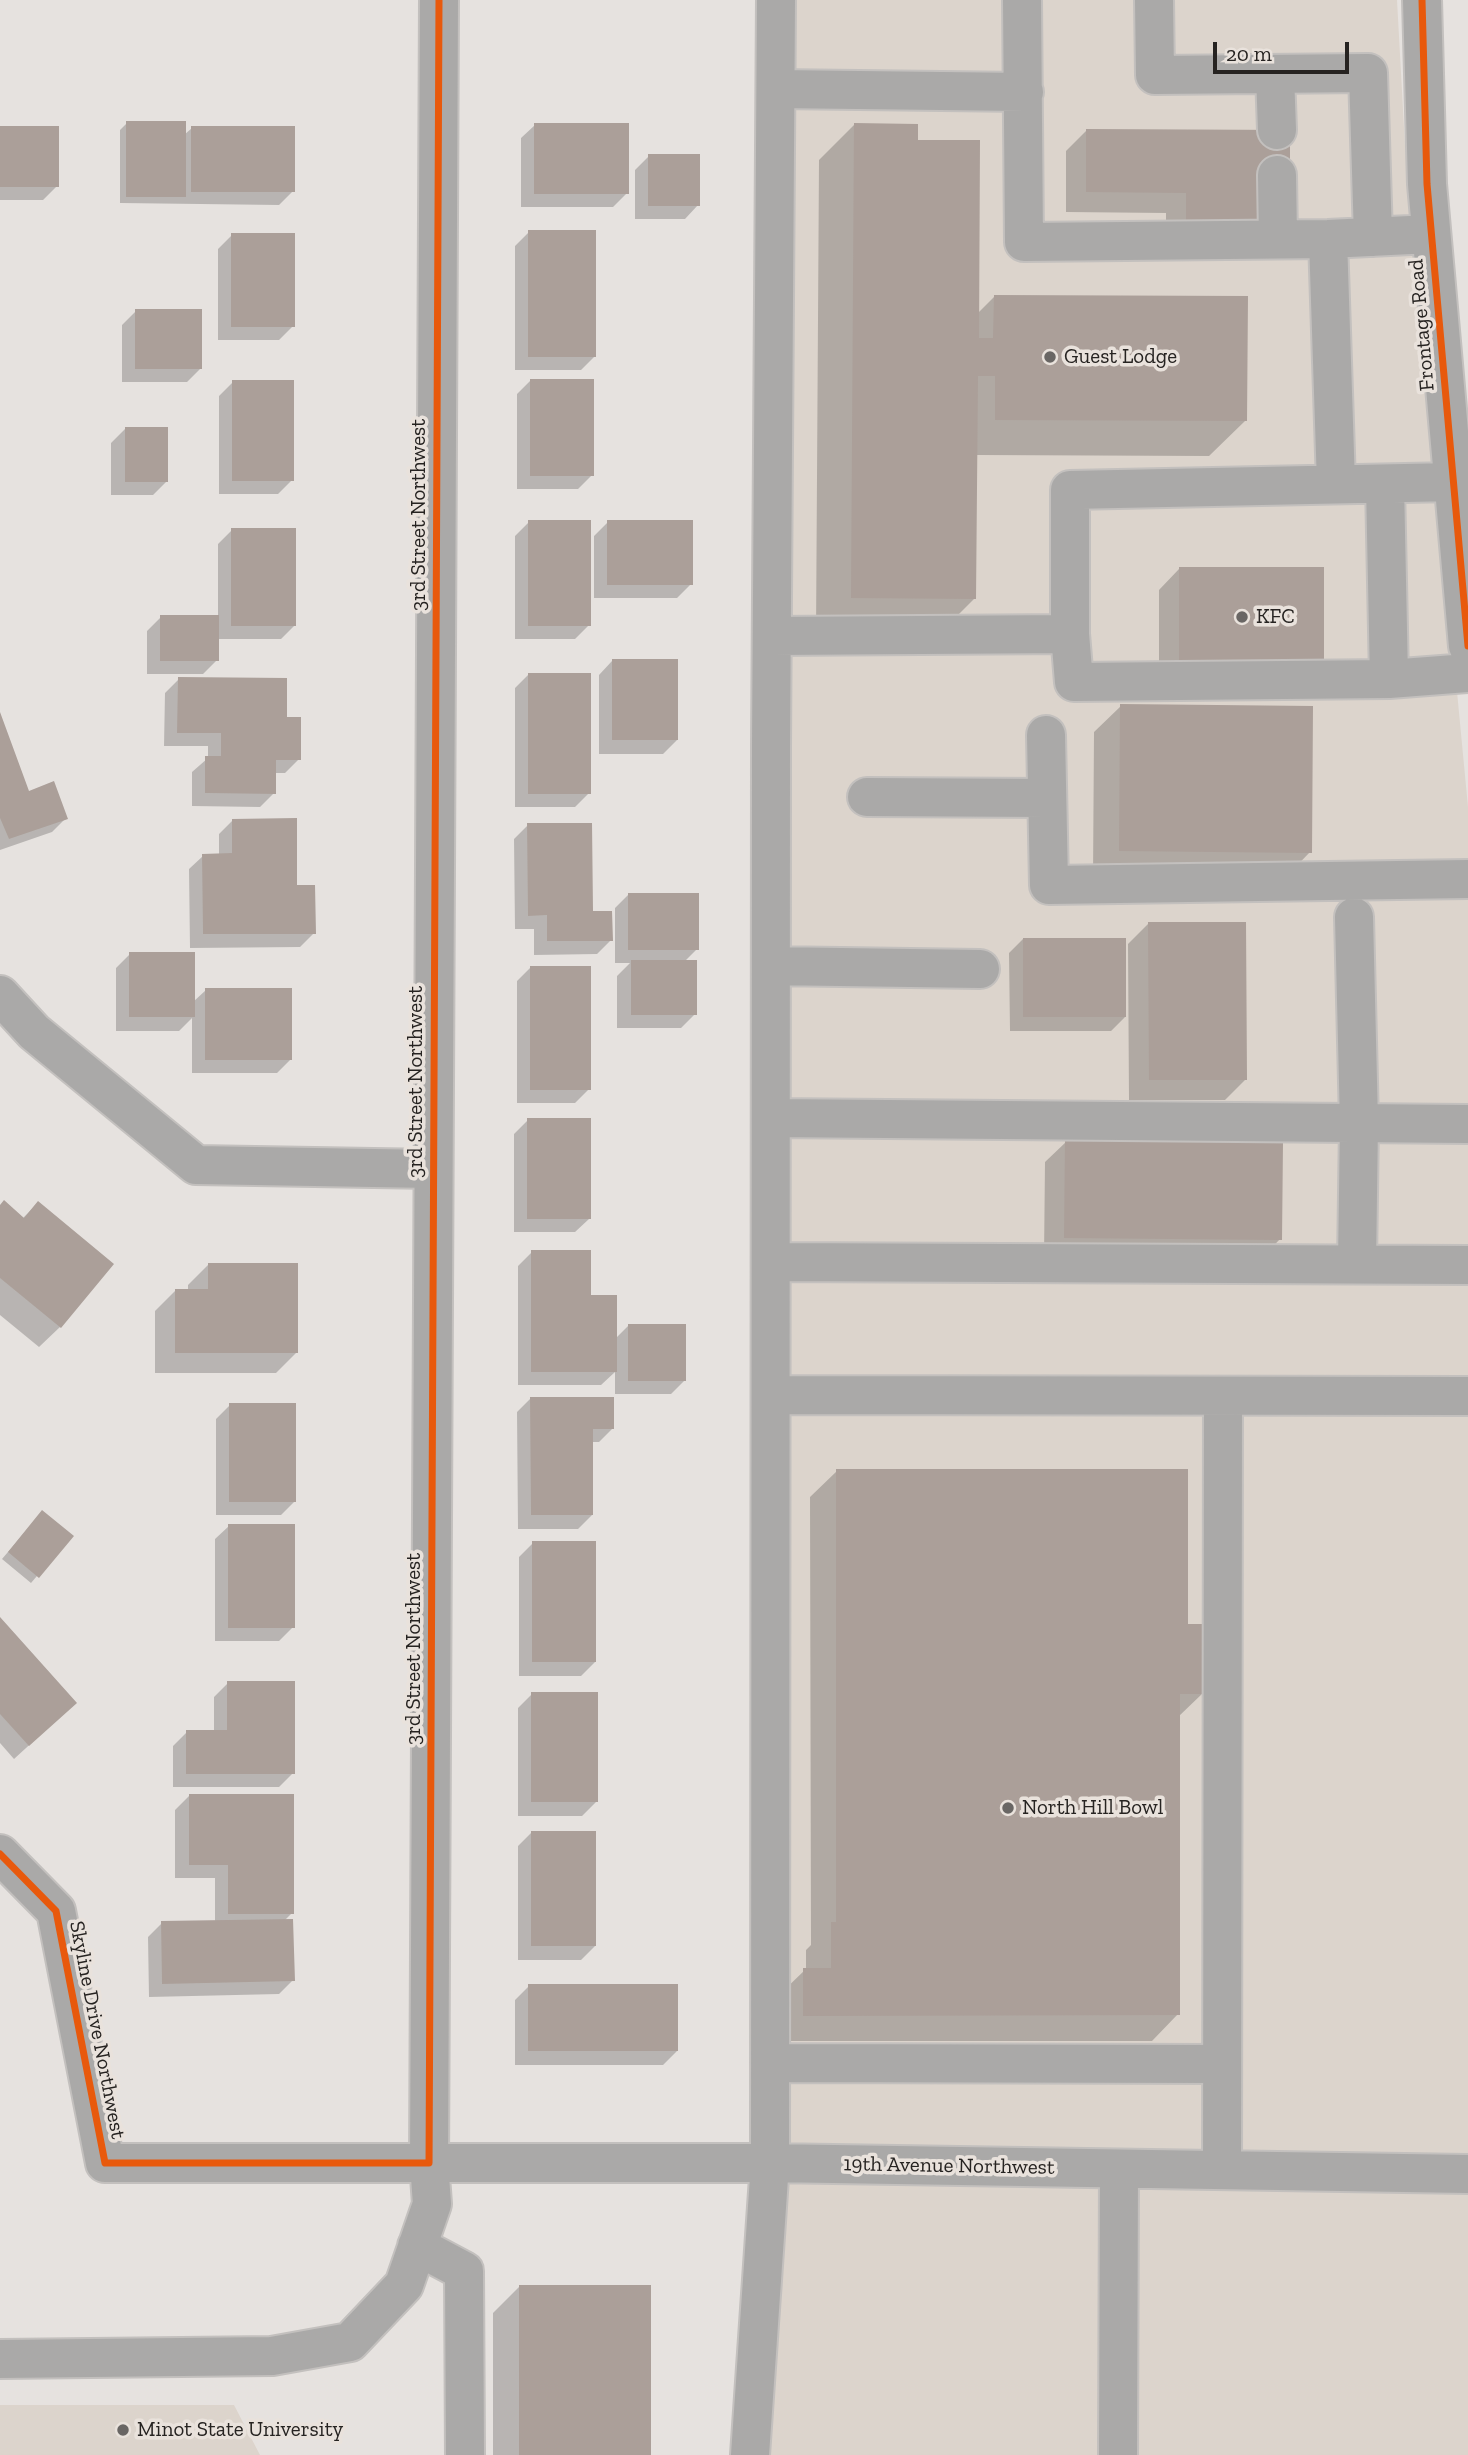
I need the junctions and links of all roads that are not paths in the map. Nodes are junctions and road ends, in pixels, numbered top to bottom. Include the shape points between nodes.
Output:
1 (439, 0) edge
2 (776, 0) edge
3 (1022, 0) edge
4 (1154, 0) edge
5 (1422, 0) edge
6 (1275, 74) junction
7 (776, 89) junction
8 (1024, 92) junction
9 (1277, 130) dead end
10 (1277, 175) dead end
11 (1431, 234) junction
12 (1373, 237) junction
13 (1278, 239) junction
14 (1328, 239) junction
15 (1453, 482) junction
16 (1385, 484) junction
17 (1336, 485) junction
18 (1070, 635) junction
19 (772, 636) junction
20 (1468, 646) edge
21 (1468, 673) edge
22 (1389, 679) junction
23 (1046, 735) dead end
24 (867, 797) dead end
25 (1048, 798) junction
26 (1468, 878) edge
27 (1354, 917) dead end
28 (771, 967) junction
29 (980, 969) dead end
30 (0, 995) edge
31 (771, 1118) junction
32 (1359, 1123) junction
33 (1468, 1124) edge
34 (433, 1169) junction
35 (771, 1262) junction
36 (1357, 1264) junction
37 (1468, 1265) edge
38 (771, 1395) junction
39 (1223, 1396) junction
40 (1468, 1396) edge
41 (0, 1854) edge
42 (770, 2063) junction
43 (1222, 2064) junction
44 (429, 2163) junction
45 (770, 2163) junction
46 (1119, 2169) junction
47 (1222, 2170) junction
48 (1468, 2174) edge
49 (417, 2246) junction
50 (0, 2359) edge
51 (465, 2455) edge
52 (750, 2455) edge
53 (1118, 2455) edge

1 - 34 street, 3rd Street Northwest
2 - 7 street
3 - 8 street
4 - 6 street via 1155,75
5 - 11 street, Frontage Road
6 - 9 street
6 - 12 street via 1368,73
7 - 8 street
7 - 19 street
8 - 13 street via 1024,242
10 - 13 street
11 - 12 street
11 - 15 street, Frontage Road
12 - 14 street
13 - 14 street
14 - 17 street
15 - 16 street
15 - 20 street, Frontage Road
16 - 17 street
16 - 22 street
17 - 18 street via 1070,490
18 - 19 street
18 - 22 street via 1074,682
19 - 28 street
21 - 22 street
23 - 25 street
24 - 25 street
25 - 26 street via 1049,885
27 - 32 street
28 - 29 street
28 - 31 street
30 - 34 street via 34,1032 196,1165
31 - 32 street
31 - 35 street
32 - 33 street
32 - 36 street
34 - 44 street, 3rd Street Northwest
35 - 36 street
35 - 38 street
36 - 37 street
38 - 39 street
38 - 42 street
39 - 40 street
39 - 43 street
41 - 44 street, Skyline Drive Northwest via 57,1911 105,2163
42 - 43 street
42 - 45 street
43 - 47 street
44 - 45 street, 19th Avenue Northwest
44 - 49 street, 3rd Street Northwest via 432,2204
45 - 46 street, 19th Avenue Northwest
45 - 52 street
46 - 47 street, 19th Avenue Northwest
46 - 53 street
47 - 48 street, 19th Avenue Northwest
49 - 50 street, 3rd Street Northwest via 404,2285 350,2342 272,2356
49 - 51 street via 464,2272

